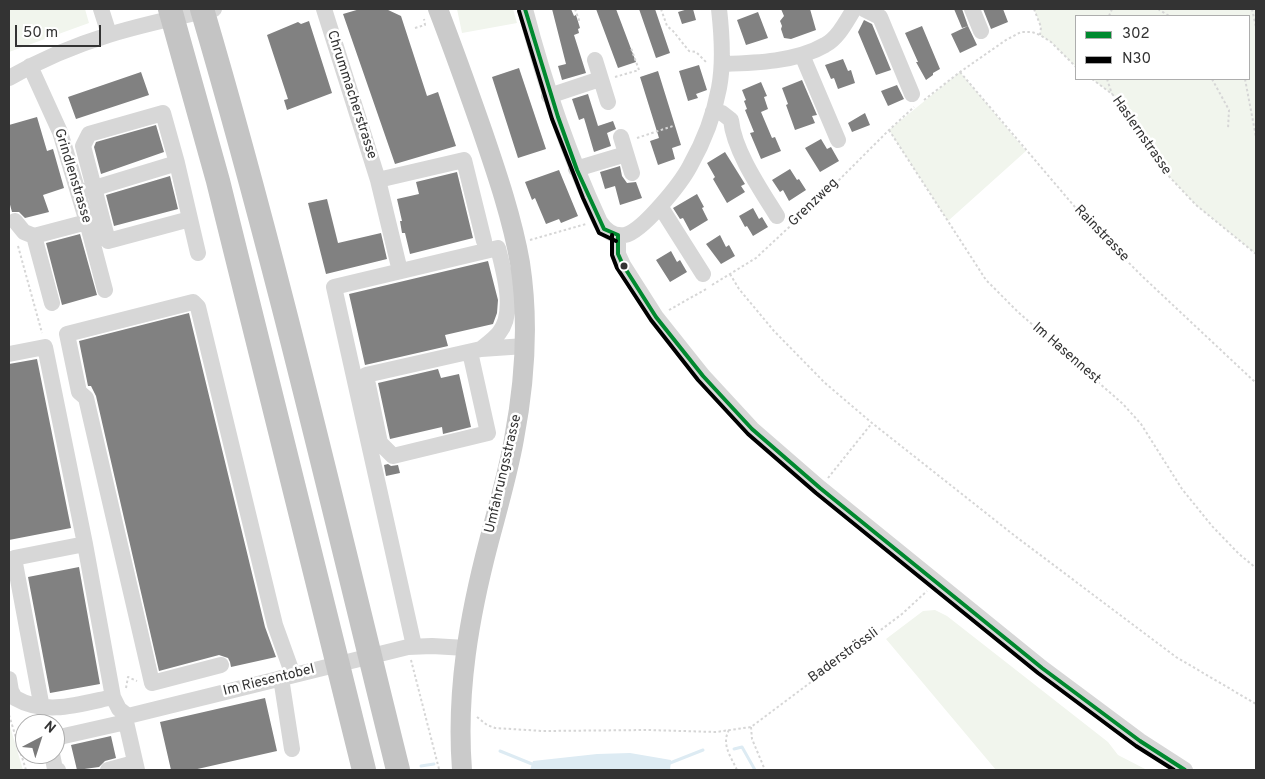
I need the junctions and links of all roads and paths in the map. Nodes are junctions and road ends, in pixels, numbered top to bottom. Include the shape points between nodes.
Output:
1 (100, 9) edge
2 (202, 9) edge
3 (214, 9) edge
4 (324, 9) edge
5 (525, 9) edge
6 (575, 9) edge
7 (662, 9) edge
8 (719, 9) edge
9 (854, 9) edge
10 (864, 9) edge
11 (972, 9) edge
12 (1034, 9) edge
13 (1252, 9) edge
14 (431, 13) edge
15 (164, 15) edge
16 (580, 23) dead end
17 (416, 28) dead end
18 (1256, 28) edge
19 (981, 31) dead end
20 (108, 34) junction
21 (1040, 35) junction
22 (631, 48) dead end
23 (802, 55) junction
24 (595, 60) dead end
25 (722, 64) junction
26 (30, 66) junction
27 (1075, 66) edge
28 (960, 72) junction
29 (9, 78) edge
30 (601, 80) junction
31 (1093, 80) edge
32 (1108, 80) edge
33 (1213, 80) edge
34 (1245, 80) edge
35 (1112, 94) junction
36 (549, 96) junction
37 (917, 100) junction
38 (608, 102) dead end
39 (713, 111) junction
40 (673, 126) dead end
41 (1228, 128) dead end
42 (889, 130) junction
43 (1256, 137) edge
44 (838, 140) dead end
45 (623, 145) junction
46 (178, 163) junction
47 (576, 169) junction
48 (632, 174) dead end
49 (378, 180) junction
50 (94, 188) junction
51 (78, 193) junction
52 (660, 206) junction
53 (777, 216) dead end
54 (190, 219) junction
55 (598, 220) junction
56 (87, 222) junction
57 (24, 230) junction
58 (618, 235) junction
59 (484, 241) dead end
60 (516, 244) junction
61 (198, 253) dead end
62 (1256, 254) edge
63 (400, 271) junction
64 (703, 274) dead end
65 (730, 274) junction
66 (105, 290) dead end
67 (52, 303) dead end
68 (656, 318) junction
69 (525, 346) junction
70 (45, 347) junction
71 (475, 350) junction
72 (9, 354) edge
73 (1256, 383) edge
74 (872, 423) junction
75 (820, 488) junction
76 (84, 544) junction
77 (1256, 568) edge
78 (936, 582) junction
79 (411, 647) junction
80 (466, 648) junction
81 (221, 665) dead end
82 (287, 676) junction
83 (151, 677) junction
84 (9, 679) edge
85 (1256, 704) edge
86 (42, 708) junction
87 (121, 711) junction
88 (9, 714) edge
89 (476, 715) dead end
90 (751, 726) junction
91 (729, 730) junction
92 (65, 734) edge
93 (292, 749) dead end
94 (136, 767) edge
95 (439, 769) edge
96 (26, 770) edge
97 (108, 770) edge
98 (364, 770) edge
99 (398, 770) edge
100 (462, 770) edge
101 (737, 770) edge
102 (765, 770) edge
103 (1185, 770) edge

1 - 20 street
2 - 99 highway via 288,323
3 - 15 street
4 - 49 street, Chrummacherstrasse
5 - 36 street
6 - 16 path
7 - 25 path via 667,26 688,51 696,52 709,64
8 - 25 street
9 - 23 street via 842,29 826,45
10 - 37 street via 880,17
11 - 19 street
12 - 21 path via 1041,27
13 - 18 path
14 - 17 path via 425,25
14 - 60 main road, Umfahrungsstrasse via 491,157
15 - 20 street
15 - 98 highway via 212,159
20 - 26 street
21 - 27 path
21 - 28 path, Grenzweg via 1021,32
22 - 30 path via 639,70
23 - 25 street via 756,63
23 - 44 street
24 - 30 street
25 - 39 street
26 - 29 street
26 - 51 street, Grindlenstrasse via 60,132
28 - 37 path, Grenzweg
28 - 73 path, Rainstrasse via 1086,220
30 - 36 street
30 - 38 street
31 - 35 path, Haslernstrasse
32 - 35 path
33 - 41 path via 1229,110
34 - 43 path
35 - 62 path, Haslernstrasse via 1163,170 1196,205
36 - 47 street
37 - 42 path, Grenzweg
39 - 52 street via 689,168
39 - 53 street via 731,120 732,132 752,174
40 - 45 path
42 - 65 path, Grenzweg via 756,258
42 - 77 path, Im Hasennest via 986,280 1123,404 1141,424 1182,489 1212,526
45 - 47 street
45 - 48 street
46 - 50 street
46 - 50 street via 163,113 89,134 82,146
46 - 54 street
47 - 55 street
49 - 59 street via 464,160
49 - 63 street, Chrummacherstrasse
50 - 51 street
50 - 54 street via 108,241
51 - 56 street, Grindlenstrasse
52 - 58 street via 636,230
52 - 64 street
54 - 61 street
55 - 58 street via 604,229
55 - 60 path
56 - 57 street
56 - 66 street, Grindlenstrasse
57 - 67 street
57 - 70 path via 16,239
58 - 68 street via 618,254
60 - 69 main road, Umfahrungsstrasse
63 - 71 street via 498,248 507,288 507,317 500,332
63 - 79 street via 334,287
65 - 68 path, Grenzweg
65 - 74 path via 774,331 825,383
68 - 75 street via 752,428
69 - 71 street
69 - 80 main road, Umfahrungsstrasse via 514,440
70 - 72 street
70 - 76 street
71 - 71 street via 488,433 393,456 380,443 366,374
74 - 75 path
74 - 85 path via 1176,657
75 - 78 street
76 - 86 street via 14,558
76 - 87 street
78 - 90 path, Baderströssli via 902,614
78 - 103 street via 1091,705
79 - 80 street, Im Riesentobel
79 - 82 street, Im Riesentobel
79 - 95 path
80 - 100 main road, Umfahrungsstrasse via 461,701
81 - 83 street via 152,683
82 - 83 street via 198,307 194,302 67,334 79,392 86,398
82 - 87 street, Im Riesentobel
82 - 93 street
83 - 87 path via 138,681 128,677
84 - 86 street via 15,698
86 - 87 street
87 - 92 street
87 - 94 street
88 - 96 path
89 - 91 path, Baderströssli via 495,728 543,731
90 - 91 path, Baderströssli
90 - 102 path via 752,739
91 - 101 path via 725,742
94 - 97 street

